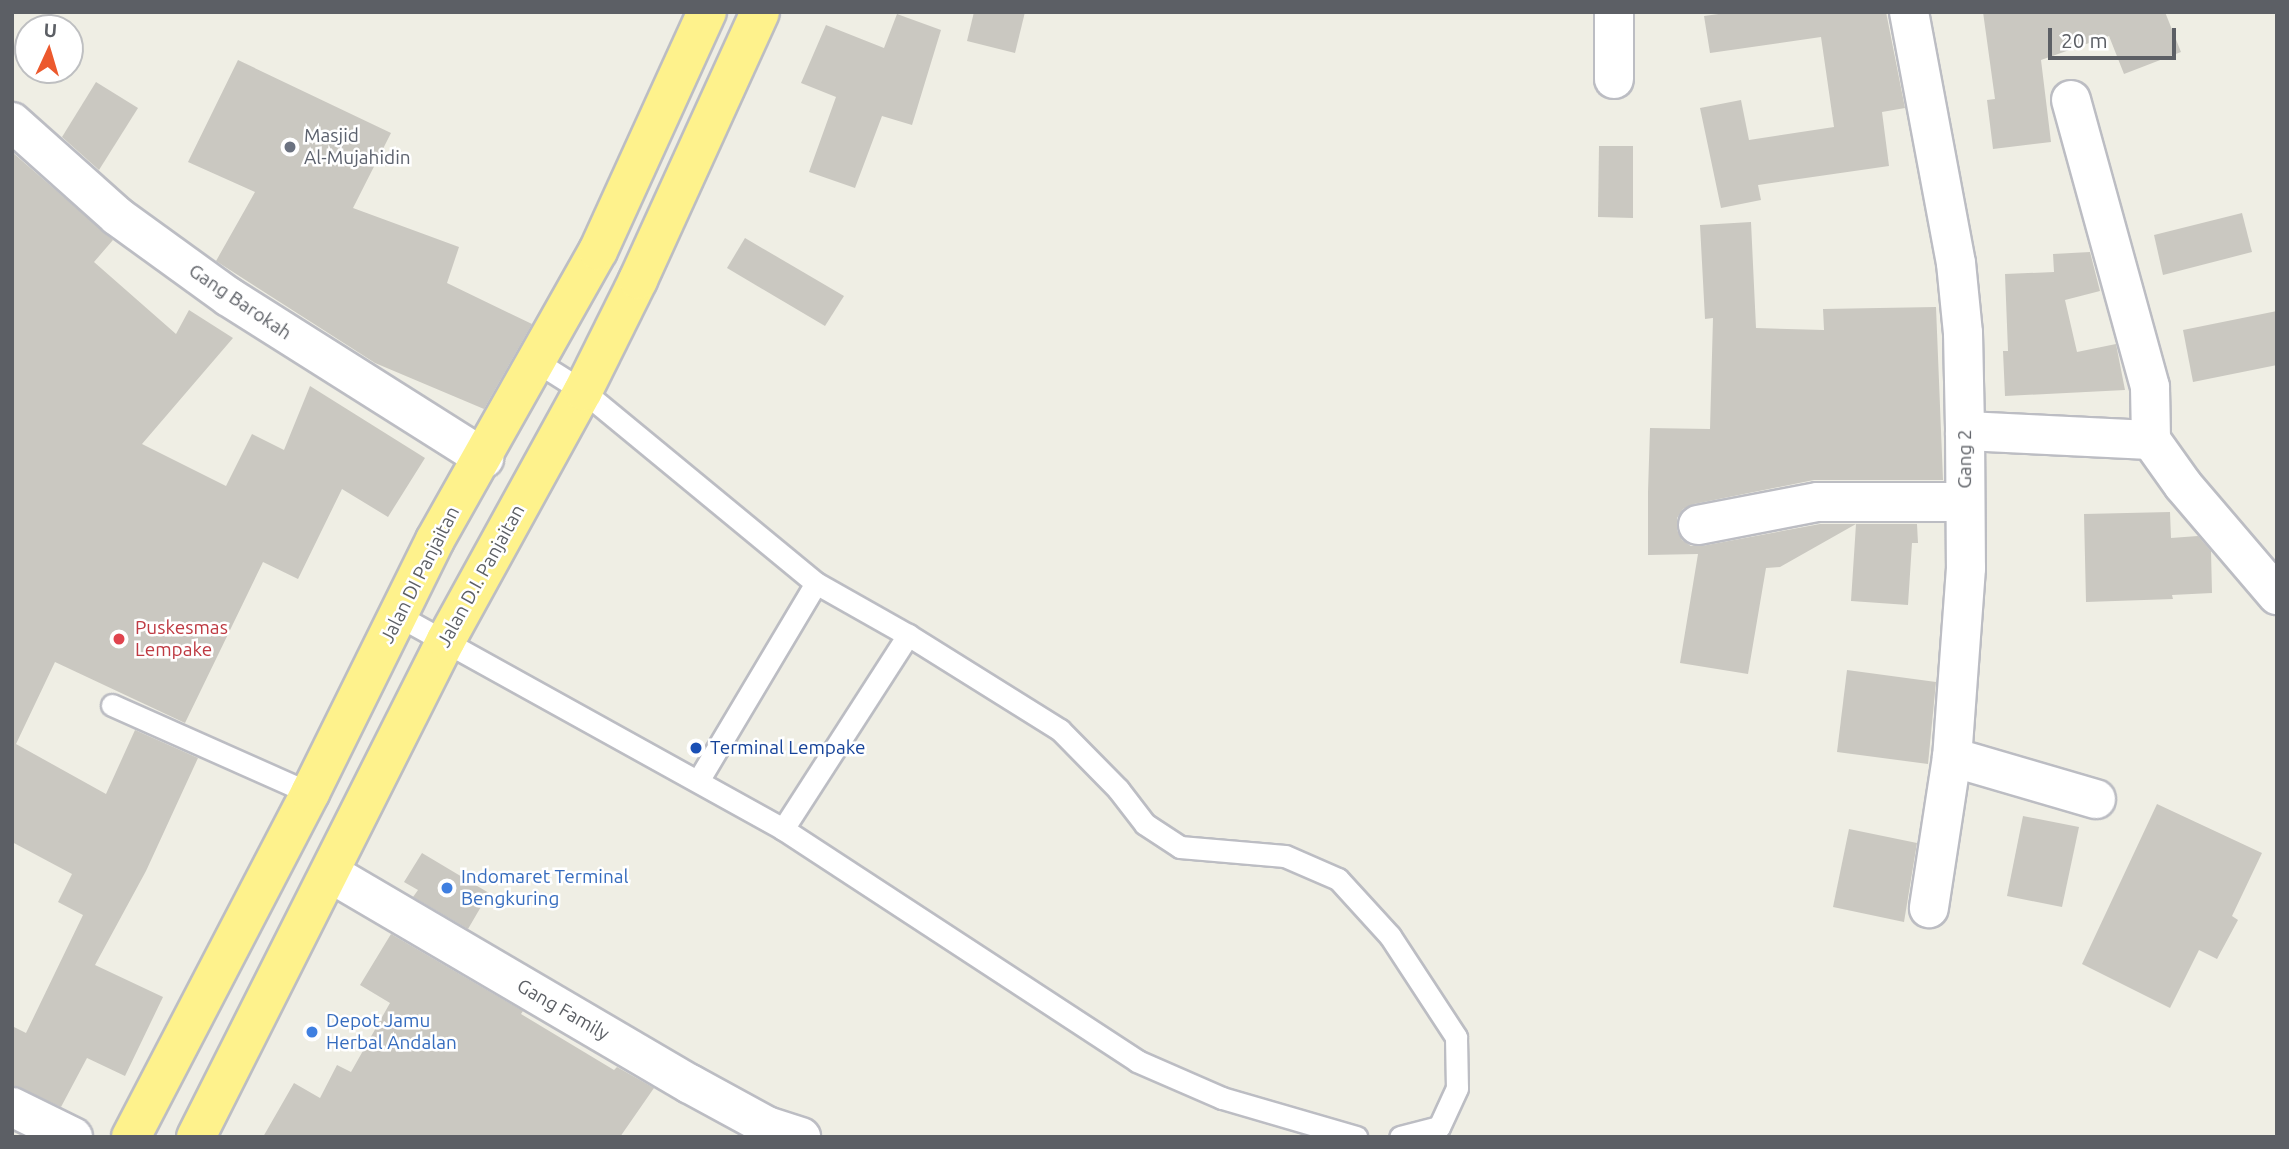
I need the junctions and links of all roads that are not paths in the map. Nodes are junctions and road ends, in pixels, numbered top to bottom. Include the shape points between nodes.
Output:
1 (707, 12) edge
2 (760, 12) edge
3 (1614, 12) edge
4 (1909, 12) edge
5 (1614, 79) dead end
6 (2071, 100) dead end
7 (12, 122) edge
8 (537, 362) junction
9 (583, 391) junction
10 (1965, 431) junction
11 (2151, 440) junction
12 (484, 458) junction
13 (1965, 502) junction
14 (1698, 525) dead end
15 (816, 583) junction
16 (2277, 595) edge
17 (398, 616) junction
18 (908, 635) junction
19 (446, 640) junction
20 (112, 705) dead end
21 (1952, 757) junction
22 (698, 781) junction
23 (310, 793) junction
24 (2095, 799) dead end
25 (783, 829) junction
26 (330, 873) junction
27 (1929, 908) dead end
28 (165, 1069) junction
29 (217, 1096) junction
30 (12, 1108) edge
31 (73, 1137) edge
32 (131, 1137) edge
33 (196, 1137) edge
34 (801, 1137) edge
35 (1356, 1137) edge
36 (1400, 1137) edge

1 - 8 highway, Jalan DI Panjaitan via 598,251
2 - 9 highway, Jalan D.I. Panjaitan
3 - 5 street
4 - 10 street, Gang 2 via 1956,263
6 - 11 street via 2150,387
7 - 12 street, Gang Barokah via 117,216 229,297
8 - 9 lane
8 - 12 highway, Jalan DI Panjaitan
9 - 15 lane
9 - 19 highway, Jalan D.I. Panjaitan
10 - 11 street
10 - 13 street, Gang 2
11 - 16 street via 2183,485
12 - 17 highway, Jalan DI Panjaitan via 435,540
13 - 14 street via 1818,502
13 - 21 street, Gang 2 via 1966,568
15 - 18 lane
15 - 22 lane
17 - 19 lane
17 - 23 highway, Jalan DI Panjaitan
18 - 25 lane
18 - 36 lane via 1060,730 1145,824 1180,847 1285,856 1338,880 1391,936 1456,1037 1457,1088 1439,1127
19 - 22 lane
19 - 26 highway, Jalan D.I. Panjaitan
20 - 23 lane
21 - 24 street
21 - 27 street, Gang 2
22 - 25 lane
23 - 28 highway, Jalan DI Panjaitan
25 - 35 lane via 1137,1061 1222,1098
26 - 29 highway, Jalan D.I. Panjaitan
26 - 34 street, Gang Family via 690,1084 767,1126
28 - 29 highway
28 - 32 highway, Jalan DI Panjaitan
29 - 33 highway, Jalan D.I. Panjaitan
30 - 31 street

